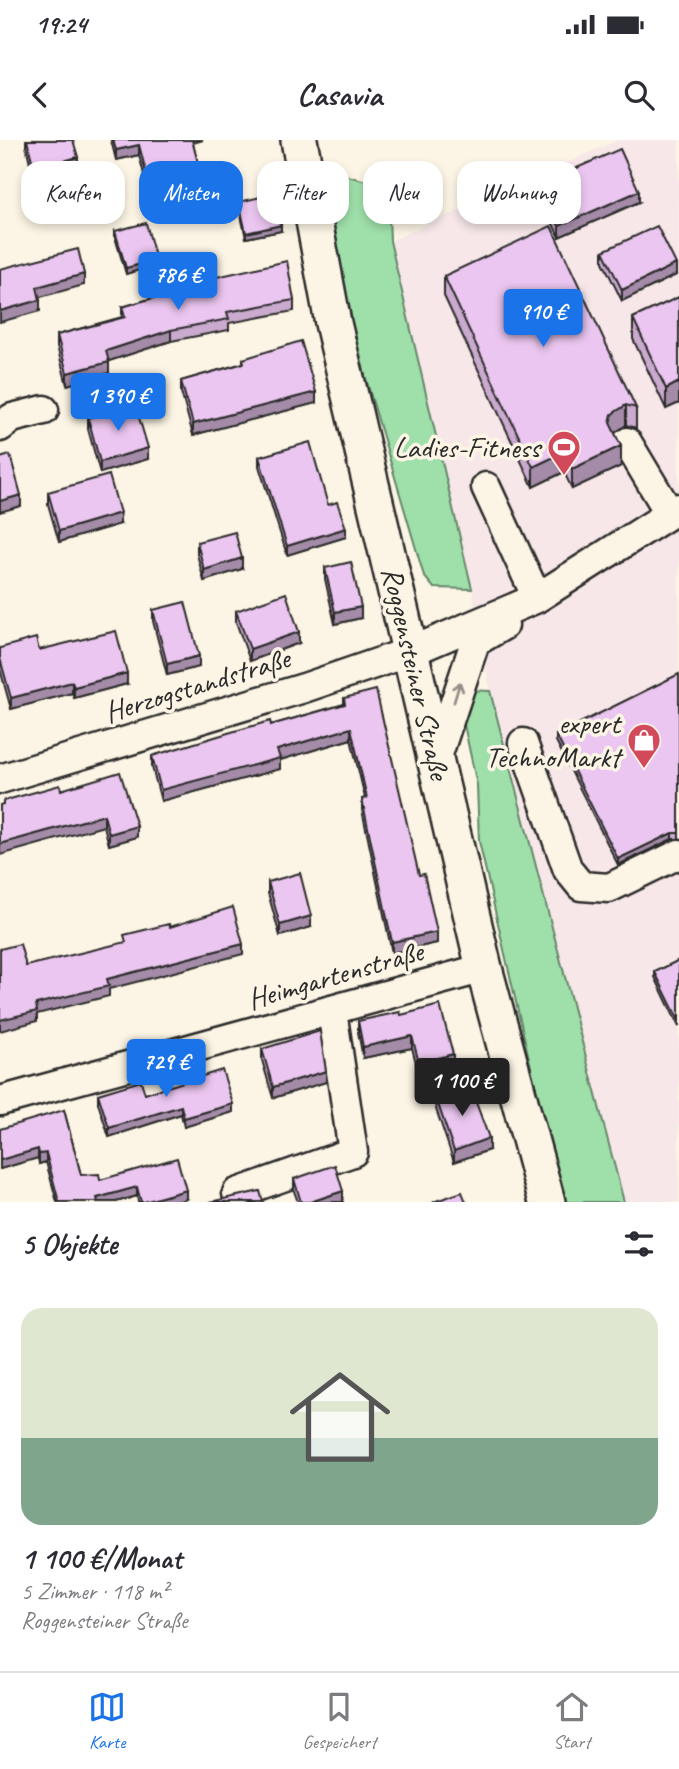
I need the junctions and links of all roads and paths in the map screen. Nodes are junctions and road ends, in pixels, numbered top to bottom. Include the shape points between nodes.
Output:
1 (299, 140) edge
2 (44, 410) dead end
3 (0, 427) edge
4 (627, 442) dead end
5 (486, 487) dead end
6 (675, 511) edge
7 (533, 601) junction
8 (412, 651) junction
9 (523, 743) dead end
10 (437, 757) junction
11 (0, 779) edge
12 (679, 854) edge
13 (484, 968) junction
14 (332, 1010) junction
15 (0, 1101) edge
16 (237, 1193) edge
17 (547, 1202) edge

1 - 8 main road, Roggensteiner Straße via 333,323
2 - 3 street via 12,418
4 - 6 street
5 - 7 street via 512,528
6 - 7 street
7 - 8 street, Herzogstandstraße
10 -> 7 street via 475,642 510,622
8 - 10 main road, Roggensteiner Straße
8 - 11 street, Herzogstandstraße
9 - 12 street via 568,870 582,886 609,888
10 - 13 main road, Roggensteiner Straße
13 - 14 street, Heimgartenstraße
13 - 17 main road, Roggensteiner Straße
14 - 15 street, Heimgartenstraße
14 - 16 street via 353,1152

